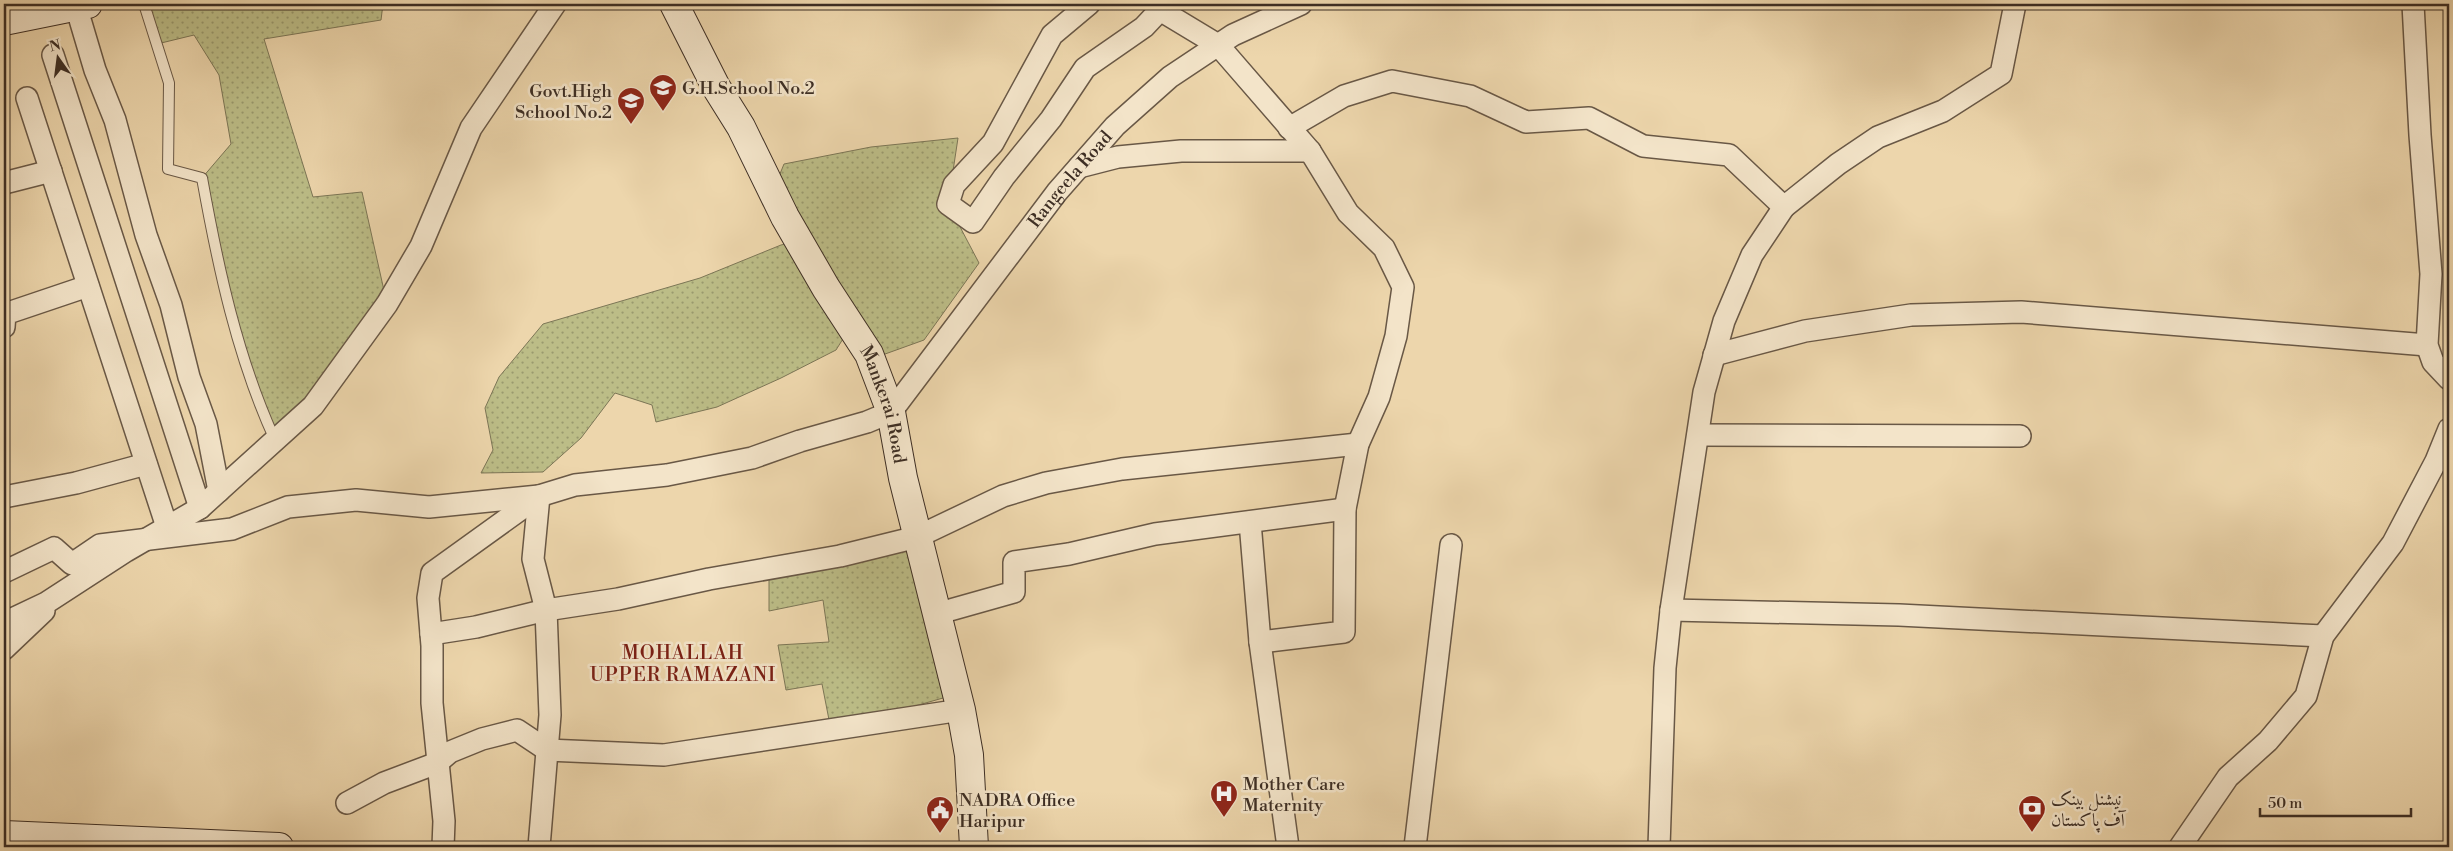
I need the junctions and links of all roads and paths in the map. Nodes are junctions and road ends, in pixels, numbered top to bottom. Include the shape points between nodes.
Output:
1 (144, 4) edge
2 (555, 4) edge
3 (674, 4) edge
4 (1089, 4) edge
5 (1301, 4) edge
6 (2015, 4) edge
7 (2413, 4) edge
8 (82, 5) edge
9 (1153, 7) edge
10 (4, 21) edge
11 (1218, 45) junction
12 (53, 55) dead end
13 (27, 98) dead end
14 (1290, 128) junction
15 (1310, 151) junction
16 (1079, 167) junction
17 (50, 171) junction
18 (4, 183) edge
19 (1784, 207) junction
20 (88, 286) junction
21 (4, 327) edge
22 (2427, 345) junction
23 (1714, 355) junction
24 (2449, 379) edge
25 (891, 412) junction
26 (2449, 429) edge
27 (1698, 435) junction
28 (2020, 436) dead end
29 (275, 440) junction
30 (1358, 444) junction
31 (146, 464) junction
32 (219, 491) junction
33 (539, 496) junction
34 (4, 497) edge
35 (200, 508) junction
36 (1345, 509) junction
37 (1250, 522) junction
38 (167, 527) junction
39 (917, 537) junction
40 (148, 539) junction
41 (1451, 546) dead end
42 (4, 572) edge
43 (71, 587) junction
44 (546, 610) junction
45 (1671, 610) junction
46 (936, 614) junction
47 (4, 623) edge
48 (431, 634) junction
49 (2323, 636) junction
50 (1260, 642) junction
51 (4, 649) edge
52 (961, 710) junction
53 (547, 750) junction
54 (437, 763) junction
55 (347, 803) dead end
56 (4, 835) edge
57 (279, 847) edge
58 (443, 847) edge
59 (539, 847) edge
60 (974, 847) edge
61 (1288, 847) edge
62 (1415, 847) edge
63 (1659, 847) edge
64 (2180, 847) edge

1 - 29 lane via 168,83 168,169 202,178 234,327 259,405
2 - 29 street via 471,128 421,246 387,304 313,406
3 - 25 street, Mankerai Road via 786,217 826,288 869,354
4 - 9 street via 1052,35 993,143 954,185 948,204 973,222 1085,68 1144,27
5 - 11 street, Rangeela Road
6 - 19 street via 2001,74 1943,111 1878,137
7 - 22 street via 2432,274
8 - 10 street
8 - 32 street via 95,70 115,120 146,235 171,305 189,377 206,424
9 - 11 street
11 - 14 street
11 - 16 street, Rangeela Road via 1156,90 1115,126
12 - 35 street
13 - 17 street
14 - 15 street
14 - 19 street via 1344,96 1392,81 1470,96 1526,122 1589,118 1643,146 1729,155
15 - 16 street via 1181,151 1118,157
15 - 30 street via 1348,213 1384,248 1403,287 1396,336 1379,397
16 - 25 street, Rangeela Road
17 - 18 street
17 - 20 street
19 - 23 street via 1752,255 1724,321
20 - 21 street via 5,314
20 - 31 street
22 - 23 street via 2021,312 1911,316 1805,331
22 - 24 street via 2434,362
23 - 27 street via 1704,392
25 - 33 street via 752,458 667,474 575,485
25 - 39 street, Mankerai Road
26 - 49 street via 2393,543
27 - 28 street
27 - 45 street
29 - 32 street
30 - 36 street
30 - 39 street via 1122,469 1046,483 1003,496
31 - 34 street via 76,483
31 - 38 street
32 - 35 street
33 - 40 street via 429,507 356,500 288,507 232,529
33 - 44 street via 533,559
33 - 48 street via 432,573 428,598
35 - 38 street
36 - 37 street
36 - 50 street via 1344,632
37 - 46 street via 1155,534 1069,554 1014,562 1014,592
37 - 50 street
38 - 40 street
39 - 44 street via 840,556
39 - 46 street, Mankerai Road
40 - 42 street via 100,545 72,564 54,548
40 - 43 street
41 - 62 street
43 - 47 street via 46,604
43 - 51 street
44 - 48 street
44 - 53 street via 550,715
45 - 49 street via 1898,615
45 - 63 street via 1665,668
46 - 52 street, Mankerai Road
48 - 54 street
49 - 64 street via 2306,696 2268,741 2228,777
50 - 61 street
52 - 53 street via 664,755
52 - 60 street, Mankerai Road via 969,755
53 - 54 street via 516,730 450,752
53 - 59 street
54 - 55 street via 384,783
54 - 58 street via 444,821
56 - 57 street

